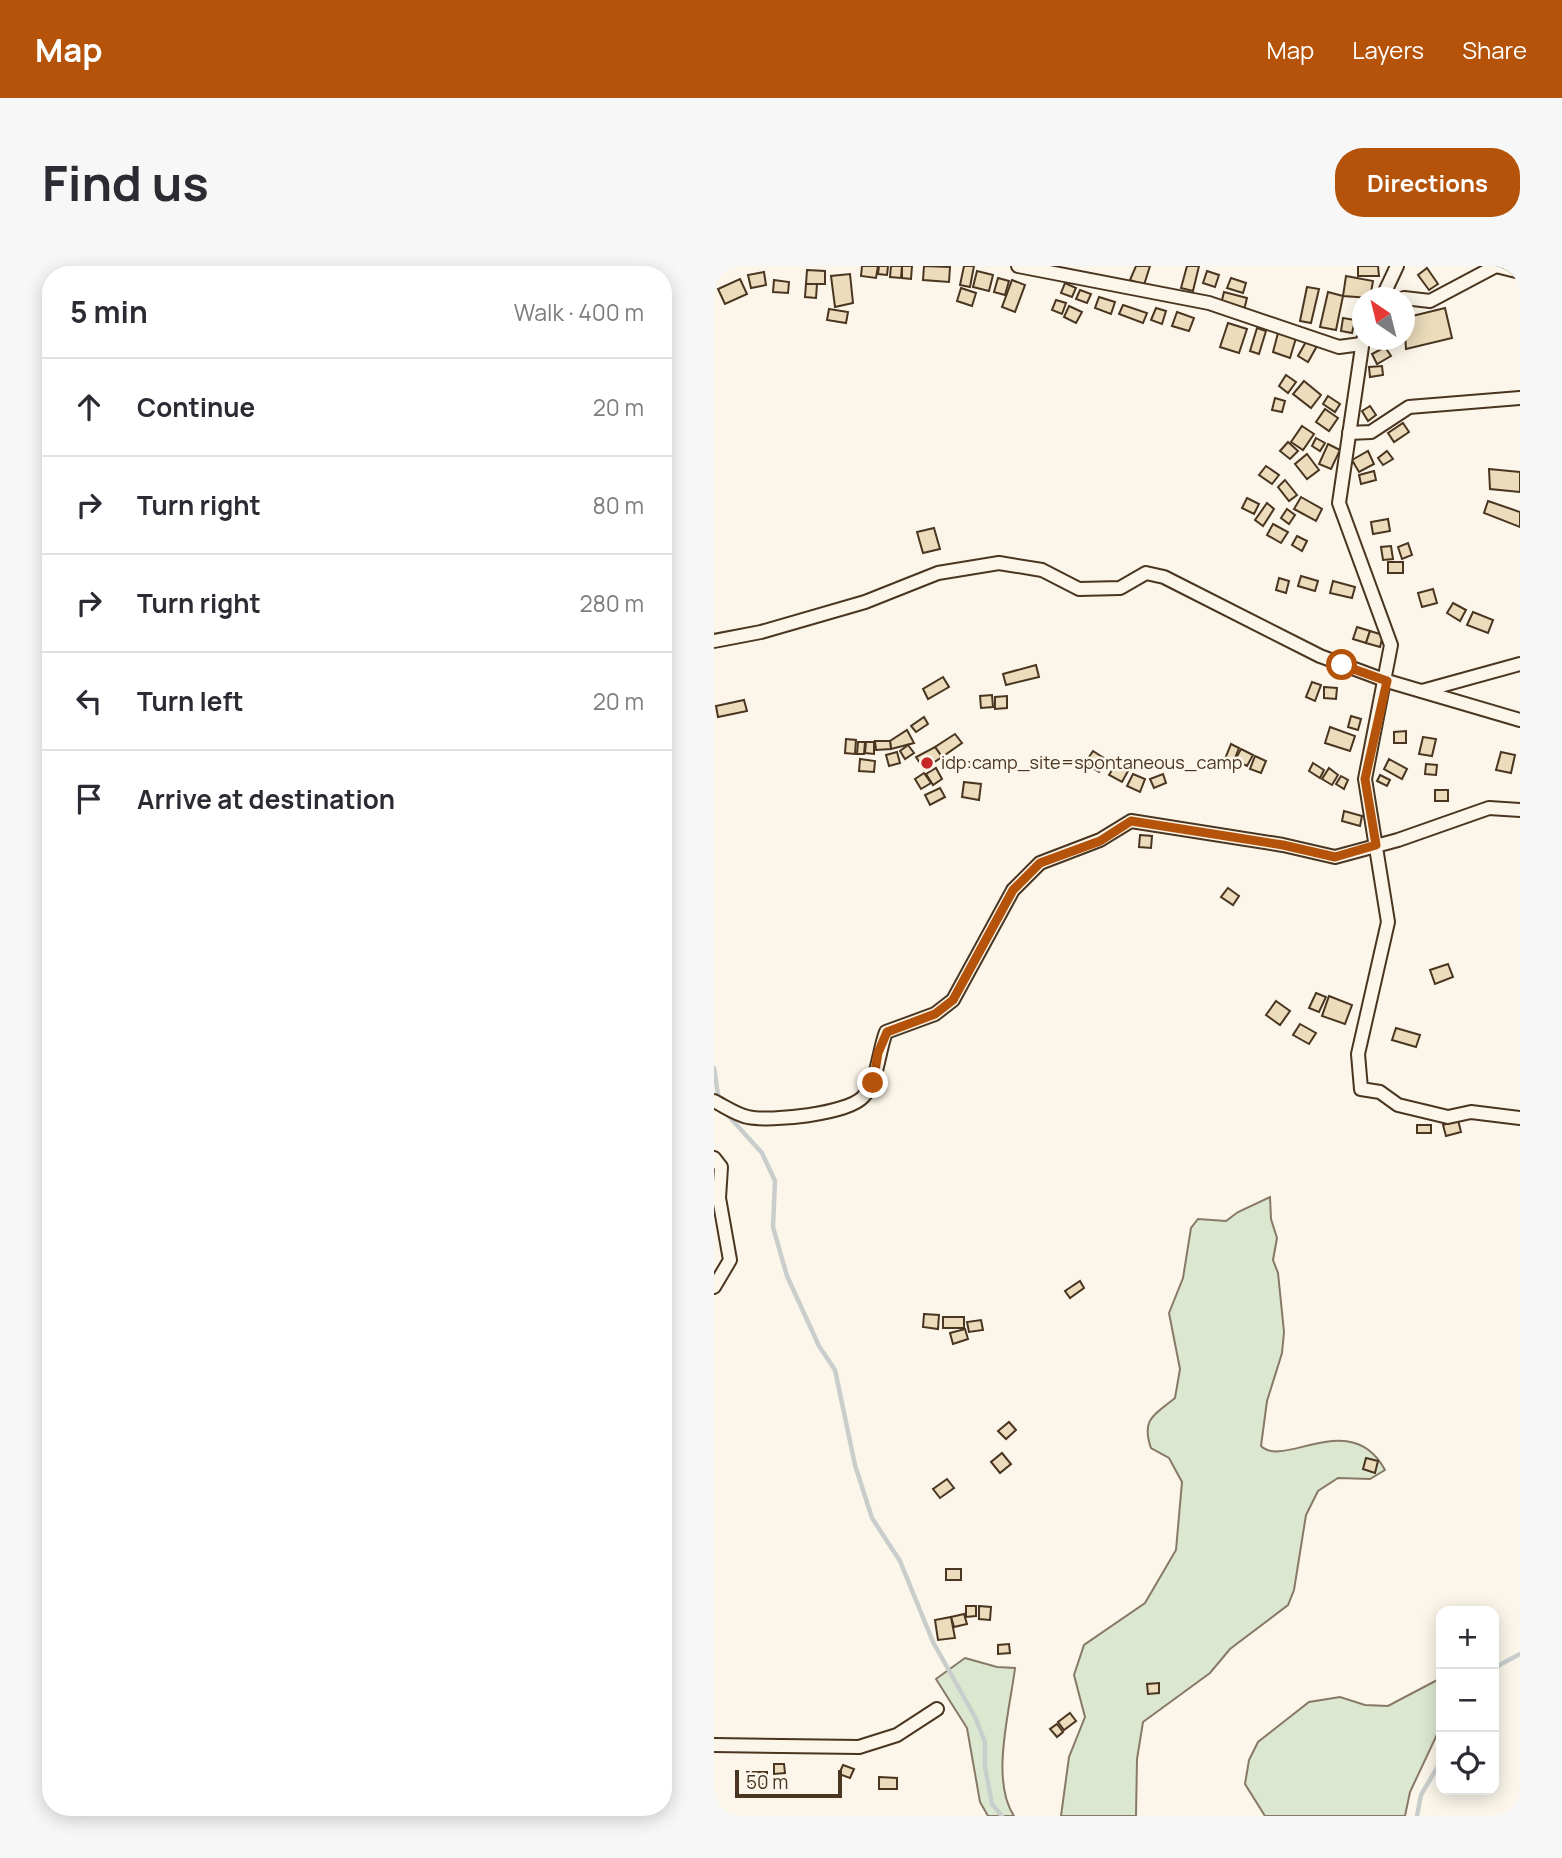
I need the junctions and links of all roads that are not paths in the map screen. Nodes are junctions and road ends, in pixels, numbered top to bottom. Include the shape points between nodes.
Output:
1 (1018, 266) edge
2 (1397, 266) edge
3 (1496, 266) edge
4 (1520, 272) edge
5 (1387, 287) edge
6 (1415, 300) edge
7 (1352, 344) edge
8 (1361, 350) edge
9 (1520, 398) edge
10 (1349, 433) junction
11 (714, 641) edge
12 (1520, 664) edge
13 (1387, 681) junction
14 (1420, 691) junction
15 (1520, 720) edge
16 (1520, 810) edge
17 (1376, 845) junction
18 (714, 1101) edge
19 (1520, 1118) edge
20 (714, 1158) edge
21 (714, 1287) edge
22 (937, 1709) dead end
23 (714, 1745) edge

1 - 7 street via 1209,303 1339,347
2 - 5 street
3 - 4 street
3 - 6 street via 1430,302
8 - 10 street
9 - 10 street via 1409,407 1371,432
10 - 13 street via 1339,503 1391,645
11 - 13 street via 864,602 938,573 999,563 1042,569 1079,589 1120,587 1146,573 1164,577 1296,645
12 - 14 street
13 - 14 street
13 - 17 street via 1365,779
14 - 15 street
16 - 17 street via 1489,808
17 - 18 street via 1335,857 1131,821 1100,841 1040,863 1013,890 953,1000 935,1014 887,1032 873,1083 861,1099 783,1119 746,1117
17 - 19 street via 1388,922 1358,1054 1361,1089 1380,1092 1398,1105 1448,1117 1471,1112
20 - 21 street via 721,1167 719,1198 730,1260
22 - 23 street via 897,1735 859,1747

